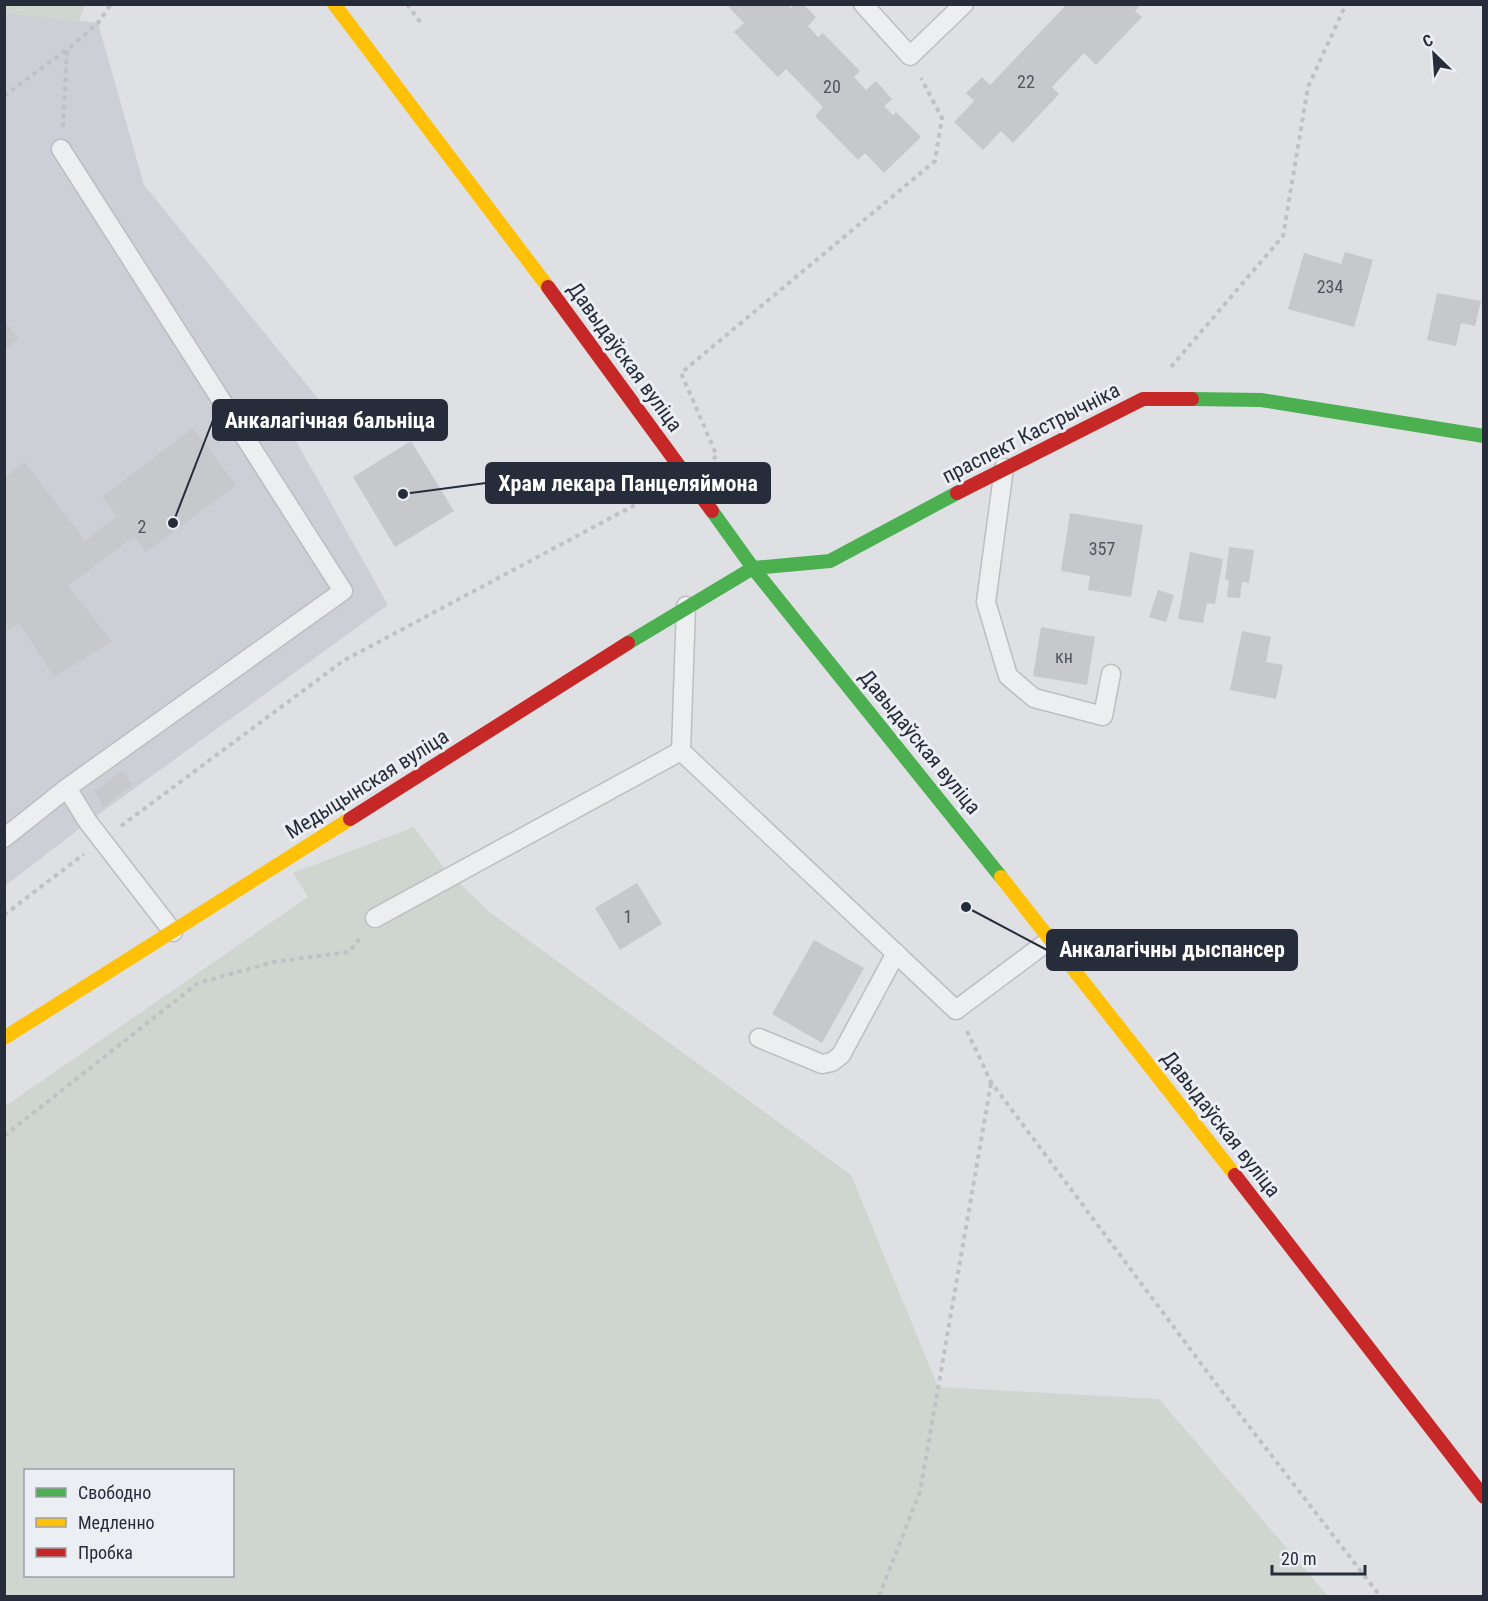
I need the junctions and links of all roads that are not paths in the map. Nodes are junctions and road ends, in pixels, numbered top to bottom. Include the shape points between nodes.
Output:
1 (334, 4) edge
2 (863, 4) edge
3 (964, 4) edge
4 (61, 149) road end
5 (1484, 436) edge
6 (1004, 468) junction
7 (753, 568) junction
8 (686, 606) junction
9 (1111, 674) dead end
10 (681, 752) junction
11 (67, 788) junction
12 (4, 837) edge
13 (375, 918) road end
14 (173, 932) junction
15 (1051, 939) junction
16 (896, 953) junction
17 (4, 1038) edge
18 (759, 1038) dead end
19 (1484, 1497) edge

1 - 7 street, Давыдаўская вуліца via 616,377
2 - 3 lane via 910,56
4 - 11 lane via 343,591
5 - 6 street, праспект Кастрычніка via 1262,400 1143,399
6 - 7 street, праспект Кастрычніка via 830,561
6 - 9 lane via 986,602 1008,676 1034,698 1102,716
7 - 8 street, Медыцынская вуліца
7 - 15 street, Давыдаўская вуліца
8 - 10 lane
8 - 14 street, Медыцынская вуліца
10 - 13 lane
10 - 16 lane
11 - 12 lane
11 - 14 lane
14 - 17 street, Медыцынская вуліца
15 - 16 lane via 956,1010
15 - 19 street, Давыдаўская вуліца
16 - 18 lane via 841,1055 832,1062 822,1064

